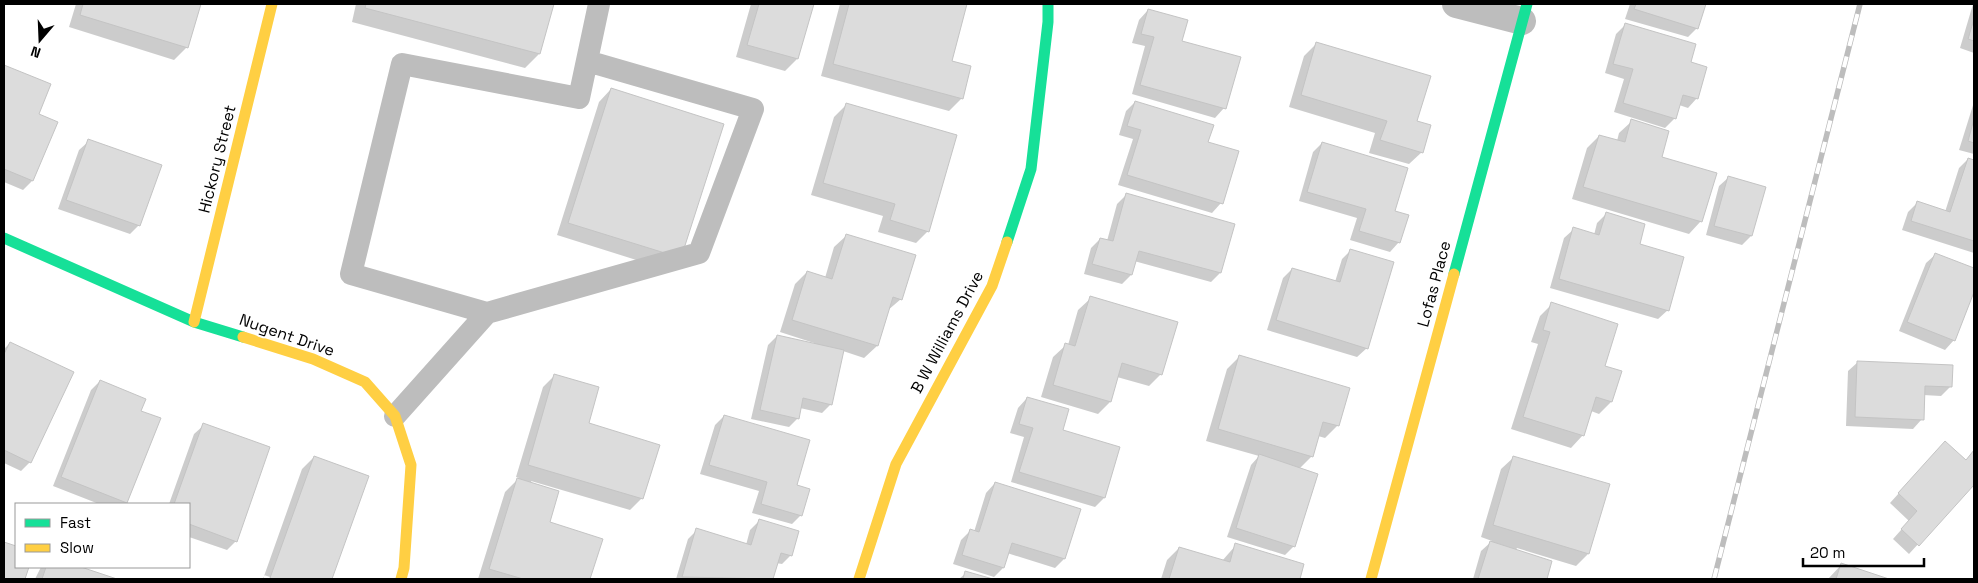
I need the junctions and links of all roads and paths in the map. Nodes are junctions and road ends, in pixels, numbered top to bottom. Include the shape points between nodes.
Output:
1 (272, 4) edge
2 (599, 4) edge
3 (1048, 4) edge
4 (1456, 4) edge
5 (1524, 12) edge
6 (588, 61) junction
7 (4, 238) edge
8 (487, 313) junction
9 (194, 322) junction
10 (395, 416) junction
11 (1371, 576) edge
12 (401, 579) edge
13 (859, 579) edge

1 - 9 street, Hickory Street
2 - 6 lane
3 - 13 street, B W Williams Drive via 1031,169 992,286 896,464
4 - 5 street
5 - 11 street, Lofas Place
6 - 8 lane via 753,109 699,254
6 - 8 lane via 579,98 402,64 351,274
7 - 9 street, Nugent Drive
8 - 10 lane
9 - 10 street, Nugent Drive via 312,358 365,382
10 - 12 street, Nugent Drive via 411,465

